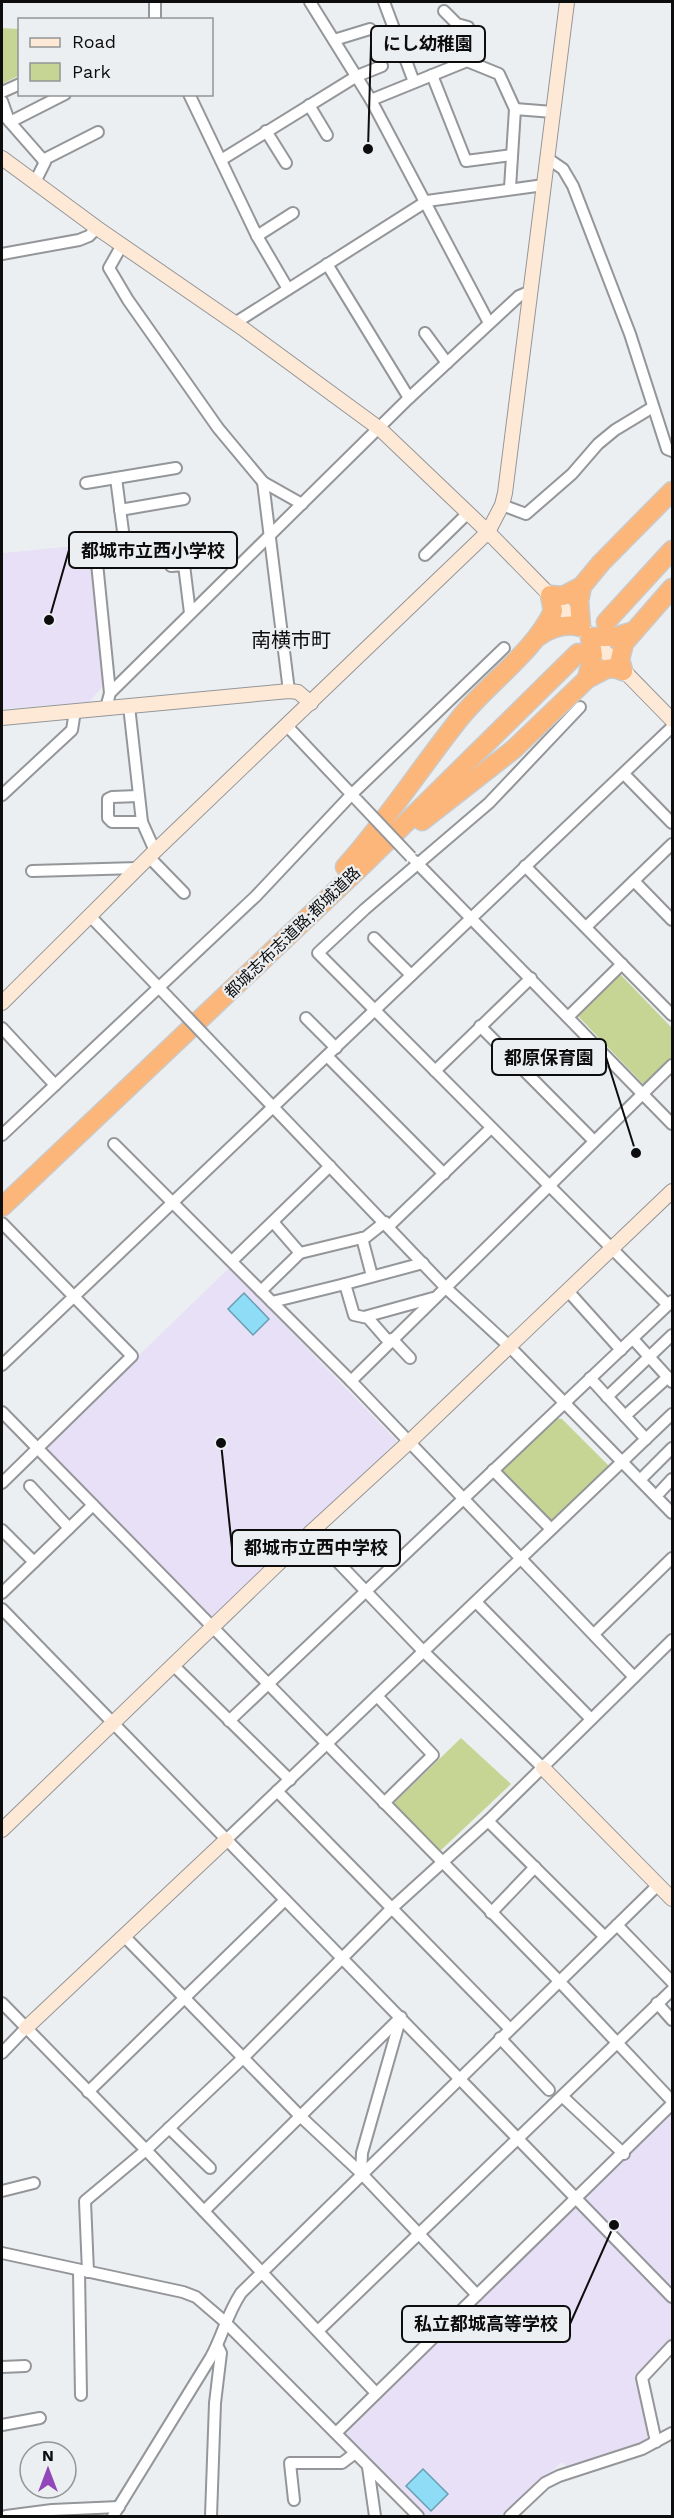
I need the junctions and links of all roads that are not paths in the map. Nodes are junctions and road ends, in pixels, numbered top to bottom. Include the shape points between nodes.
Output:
1 (155, 2) edge
2 (310, 2) edge
3 (384, 2) edge
4 (567, 2) edge
5 (444, 12) dead end
6 (155, 18) edge
7 (370, 29) dead end
8 (334, 40) junction
9 (467, 61) junction
10 (382, 66) dead end
11 (432, 75) junction
12 (357, 76) junction
13 (414, 82) junction
14 (18, 85) edge
15 (2, 92) edge
16 (60, 96) edge
17 (190, 96) edge
18 (371, 100) junction
19 (2, 101) edge
20 (309, 105) junction
21 (515, 109) junction
22 (553, 112) junction
23 (7, 119) edge
24 (266, 131) junction
25 (98, 132) dead end
26 (327, 135) dead end
27 (512, 155) junction
28 (2, 158) edge
29 (547, 158) junction
30 (220, 159) junction
31 (43, 160) junction
32 (286, 163) dead end
33 (35, 182) junction
34 (544, 185) junction
35 (510, 188) junction
36 (427, 201) junction
37 (293, 213) dead end
38 (97, 228) junction
39 (257, 236) junction
40 (122, 245) junction
41 (2, 254) edge
42 (327, 264) junction
43 (288, 288) junction
44 (531, 291) junction
45 (235, 323) junction
46 (489, 323) junction
47 (425, 333) dead end
48 (447, 363) junction
49 (409, 398) junction
50 (652, 407) junction
51 (380, 429) junction
52 (672, 451) edge
53 (176, 468) dead end
54 (116, 478) junction
55 (263, 482) junction
56 (86, 483) dead end
57 (672, 490) edge
58 (184, 499) dead end
59 (302, 504) junction
60 (502, 506) junction
61 (120, 510) junction
62 (468, 513) junction
63 (489, 532) junction
64 (270, 537) junction
65 (672, 550) edge
66 (425, 555) dead end
67 (171, 566) dead end
68 (582, 586) junction
69 (672, 588) edge
70 (550, 595) junction
71 (190, 614) junction
72 (606, 622) dead end
73 (634, 631) junction
74 (586, 632) junction
75 (535, 639) junction
76 (504, 648) dead end
77 (578, 652) dead end
78 (623, 671) junction
79 (587, 679) junction
80 (289, 691) junction
81 (110, 693) junction
82 (311, 703) junction
83 (129, 706) junction
84 (580, 707) dead end
85 (106, 708) junction
86 (75, 711) junction
87 (2, 718) edge
88 (672, 720) edge
89 (287, 726) junction
90 (672, 728) edge
91 (624, 774) junction
92 (2, 795) edge
93 (138, 796) junction
94 (354, 797) junction
95 (142, 822) junction
96 (672, 823) edge
97 (672, 844) edge
98 (152, 854) junction
99 (415, 861) junction
100 (525, 866) junction
101 (138, 868) junction
102 (32, 871) dead end
103 (634, 881) junction
104 (184, 893) dead end
105 (90, 916) junction
106 (471, 918) junction
107 (672, 920) edge
108 (586, 927) junction
109 (374, 938) dead end
110 (622, 964) junction
111 (411, 975) junction
112 (531, 978) junction
113 (158, 987) junction
114 (225, 995) junction
115 (2, 1003) edge
116 (375, 1010) junction
117 (672, 1015) edge
118 (568, 1017) junction
119 (306, 1018) dead end
120 (480, 1026) junction
121 (2, 1028) edge
122 (332, 1052) junction
123 (672, 1065) edge
124 (435, 1071) junction
125 (55, 1085) junction
126 (642, 1094) junction
127 (275, 1106) junction
128 (672, 1124) edge
129 (491, 1128) junction
130 (2, 1135) edge
131 (594, 1141) junction
132 (114, 1144) dead end
133 (330, 1166) junction
134 (444, 1174) junction
135 (547, 1185) junction
136 (672, 1191) edge
137 (173, 1202) junction
138 (2, 1207) edge
139 (273, 1222) junction
140 (387, 1224) junction
141 (5, 1227) edge
142 (362, 1238) junction
143 (612, 1250) junction
144 (300, 1253) junction
145 (232, 1261) junction
146 (423, 1263) junction
147 (372, 1276) junction
148 (345, 1284) junction
149 (446, 1287) junction
150 (261, 1291) junction
151 (568, 1291) junction
152 (74, 1296) junction
153 (436, 1297) junction
154 (272, 1302) junction
155 (670, 1303) edge
156 (364, 1317) junction
157 (672, 1335) edge
158 (633, 1339) junction
159 (390, 1341) junction
160 (509, 1346) junction
161 (621, 1350) junction
162 (650, 1357) junction
163 (410, 1358) dead end
164 (2, 1365) edge
165 (669, 1375) edge
166 (590, 1378) junction
167 (351, 1381) junction
168 (607, 1397) junction
169 (564, 1403) junction
170 (2, 1412) edge
171 (625, 1416) junction
172 (671, 1418) edge
173 (646, 1439) junction
174 (408, 1443) junction
175 (672, 1448) edge
176 (37, 1449) junction
177 (627, 1461) junction
178 (493, 1470) junction
179 (644, 1476) junction
180 (672, 1479) edge
181 (2, 1483) edge
182 (30, 1486) dead end
183 (660, 1492) junction
184 (463, 1498) junction
185 (93, 1505) junction
186 (672, 1505) edge
187 (672, 1513) edge
188 (69, 1528) junction
189 (551, 1529) junction
190 (2, 1530) edge
191 (310, 1533) junction
192 (672, 1558) edge
193 (520, 1560) junction
194 (34, 1562) junction
195 (366, 1592) junction
196 (2, 1593) edge
197 (476, 1602) junction
198 (2, 1609) edge
199 (211, 1628) junction
200 (594, 1634) junction
201 (672, 1640) edge
202 (424, 1652) junction
203 (173, 1665) junction
204 (634, 1677) junction
205 (268, 1685) junction
206 (377, 1696) junction
207 (591, 1719) junction
208 (229, 1721) junction
209 (111, 1723) junction
210 (328, 1744) junction
211 (543, 1768) junction
212 (290, 1780) junction
213 (278, 1791) junction
214 (384, 1803) junction
215 (488, 1821) junction
216 (2, 1830) edge
217 (226, 1840) junction
218 (441, 1862) junction
219 (535, 1867) junction
220 (658, 1885) junction
221 (672, 1899) edge
222 (285, 1900) junction
223 (393, 1908) junction
224 (491, 1913) junction
225 (617, 1925) junction
226 (124, 1936) junction
227 (604, 1936) junction
228 (344, 1959) junction
229 (559, 1981) junction
230 (672, 1982) edge
231 (672, 1990) edge
232 (184, 1998) junction
233 (2, 2003) edge
234 (657, 2003) junction
235 (401, 2017) junction
236 (672, 2020) edge
237 (27, 2028) junction
238 (510, 2028) junction
239 (500, 2038) junction
240 (616, 2043) junction
241 (2, 2053) edge
242 (244, 2057) junction
243 (459, 2077) junction
244 (549, 2090) dead end
245 (88, 2091) junction
246 (562, 2097) junction
247 (672, 2103) edge
248 (300, 2116) junction
249 (169, 2128) junction
250 (517, 2138) junction
251 (146, 2150) junction
252 (624, 2154) junction
253 (210, 2168) dead end
254 (361, 2173) junction
255 (34, 2183) dead end
256 (2, 2191) edge
257 (576, 2199) junction
258 (204, 2211) junction
259 (418, 2235) junction
260 (2, 2253) edge
261 (83, 2271) junction
262 (261, 2272) junction
263 (477, 2295) junction
264 (672, 2297) edge
265 (224, 2321) junction
266 (318, 2331) junction
267 (217, 2345) junction
268 (672, 2346) edge
269 (25, 2366) dead end
270 (2, 2367) edge
271 (376, 2393) junction
272 (81, 2395) dead end
273 (40, 2418) dead end
274 (2, 2425) edge
275 (336, 2433) junction
276 (672, 2433) edge
277 (656, 2442) junction
278 (354, 2454) junction
279 (368, 2467) junction
280 (294, 2500) dead end
281 (116, 2512) edge
282 (6, 2517) edge
283 (211, 2517) edge
284 (375, 2517) edge
285 (418, 2517) edge
286 (510, 2517) edge

1 - 6 street
2 - 8 street
3 - 13 street
4 - 22 street
5 - 9 street via 457,24 468,27
7 - 8 street
8 - 12 street
9 - 11 street
9 - 21 street via 499,74
10 - 12 street
11 - 13 street
11 - 27 street via 466,161
12 - 18 street
12 - 20 street
13 - 18 street
14 - 15 street
16 - 23 street
17 - 30 street
18 - 36 street
19 - 23 street
20 - 24 street
20 - 26 street
21 - 22 street
21 - 27 street
22 - 29 street
23 - 31 street
24 - 30 street
24 - 32 street
25 - 31 street
27 - 35 street
28 - 33 street
29 - 34 street
29 - 50 street via 563,169 573,186 630,334
30 - 39 street
31 - 33 street via 44,168
33 - 38 street
34 - 35 street
34 - 44 street
35 - 36 street
36 - 42 street
36 - 46 street
37 - 39 street
38 - 40 street
38 - 41 street via 79,240
39 - 43 street
40 - 45 street
40 - 55 street via 109,268 128,300 218,428
42 - 43 street
42 - 49 street
43 - 45 street
44 - 46 street via 519,296
44 - 60 street
45 - 51 street
46 - 48 street
47 - 48 street
48 - 49 street
49 - 51 street
50 - 52 street via 667,449
50 - 60 street via 598,444 572,474 525,514
51 - 59 street
51 - 62 street
53 - 54 street
54 - 56 street
54 - 61 street
55 - 59 street
55 - 64 street
57 - 68 highway
58 - 61 street
59 - 64 street
60 - 63 street
61 - 81 street via 124,539 95,543
62 - 63 street
62 - 66 street
63 - 70 street
63 - 82 street
64 - 71 street
64 - 80 street
65 - 72 highway
67 - 71 street via 184,565
68 - 70 highway via 563,596
68 - 74 highway via 579,601
69 - 73 highway
70 - 74 street
70 - 75 highway via 553,611
71 - 81 street
73 - 74 highway via 614,638
73 - 78 highway via 621,650
74 - 75 highway via 572,625 557,627
74 - 78 street
74 - 79 highway via 593,655
75 - 114 highway via 460,717 373,836
76 - 94 street
77 - 114 highway, 都城志布志道路;都城道路 via 430,800
78 - 79 highway via 606,669
78 - 88 street
79 - 114 highway via 514,748 406,834
80 - 82 street via 298,692
80 - 83 street
81 - 85 street
82 - 89 street
83 - 85 street
83 - 93 street
84 - 99 street via 489,803
85 - 86 street
86 - 87 street
86 - 92 street via 72,730
89 - 94 street
89 - 98 street
90 - 91 street
91 - 96 street
91 - 100 street
93 - 95 street
93 - 95 street via 111,797 108,818 112,822
94 - 99 street, bridge
94 - 113 street
95 - 98 street
97 - 103 street
98 - 101 street
98 - 104 street
99 - 106 street
99 - 116 street via 318,953
100 - 106 street
100 - 108 street
101 - 102 street via 53,865
101 - 105 street
103 - 107 street
103 - 108 street
105 - 113 street
105 - 115 street
106 - 111 street
106 - 112 street
108 - 110 street
109 - 111 street
110 - 117 street
110 - 118 street
111 - 116 street
112 - 118 street
112 - 120 street
113 - 125 street
113 - 127 street, bridge
114 - 138 highway, 都城志布志道路;都城道路
116 - 122 street
116 - 124 street
118 - 126 street
119 - 122 street
120 - 124 street
120 - 131 street
121 - 125 street
122 - 127 street
122 - 134 street
123 - 126 street
124 - 129 street
125 - 130 street
126 - 128 street
126 - 131 street
127 - 133 street
127 - 137 street
129 - 134 street
129 - 135 street
131 - 135 street
132 - 137 street
133 - 139 street
133 - 140 street
134 - 140 street
135 - 143 street
135 - 149 street
136 - 143 street
137 - 145 street
137 - 152 street
139 - 144 street
139 - 145 street
140 - 142 street
140 - 146 street
141 - 152 street
142 - 144 street
142 - 147 street
143 - 151 street
143 - 155 street
144 - 150 street
145 - 150 street
146 - 147 street
146 - 149 street
147 - 148 street
148 - 154 street
148 - 156 street via 354,1315
149 - 153 street
149 - 160 street
150 - 154 street
151 - 160 street
151 - 161 street
152 - 164 street
152 - 176 street via 132,1356
153 - 156 street
153 - 159 street
154 - 167 street
155 - 158 street
156 - 159 street
157 - 162 street
158 - 161 street
158 - 162 street
159 - 163 street
159 - 167 street
160 - 169 street
160 - 174 street
161 - 166 street
162 - 165 street
162 - 168 street
165 - 171 street
166 - 168 street
166 - 169 street
167 - 174 street
168 - 171 street
169 - 177 street
169 - 178 street
170 - 176 street
171 - 173 street
172 - 173 street
173 - 177 street
174 - 184 street
174 - 191 street
175 - 179 street
176 - 181 street
176 - 185 street
177 - 179 street
177 - 187 street
177 - 189 street
178 - 184 street
178 - 189 street
179 - 183 street
180 - 183 street
182 - 188 street
183 - 186 street
184 - 193 street
184 - 195 street
185 - 188 street
185 - 199 street
188 - 194 street
189 - 193 street
190 - 194 street
191 - 195 street
191 - 199 street
192 - 200 street
193 - 197 street
193 - 200 street
194 - 196 street
195 - 202 street
195 - 205 street
197 - 202 street
197 - 207 street
198 - 209 street
199 - 203 street
199 - 205 street
200 - 204 street
201 - 204 street
202 - 206 street
202 - 211 street
203 - 208 street
203 - 209 street
204 - 207 street
205 - 208 street
205 - 210 street
206 - 210 street
206 - 214 street via 433,1755
207 - 211 street
208 - 212 street
209 - 216 street
209 - 217 street
210 - 212 street
210 - 214 street
211 - 215 street
211 - 220 street
212 - 213 street
213 - 217 street
213 - 223 street
214 - 218 street
215 - 218 street
215 - 219 street
217 - 222 street
217 - 226 street
218 - 223 street
218 - 224 street
219 - 224 street
219 - 227 street
220 - 221 street
220 - 225 street
222 - 228 street
222 - 232 street
223 - 228 street
223 - 238 street
224 - 229 street
225 - 227 street
225 - 230 street
226 - 232 street
226 - 237 street
227 - 229 street
228 - 235 street
228 - 242 street
229 - 238 street
229 - 240 street
231 - 234 street
232 - 242 street
232 - 245 street
233 - 237 street
234 - 236 street
234 - 240 street
235 - 243 street
235 - 248 street
235 - 254 street via 362,2153
237 - 241 street
237 - 245 street
238 - 239 street
239 - 243 street
239 - 244 street
240 - 246 street
240 - 247 street
242 - 248 street
242 - 249 street
243 - 250 street
243 - 254 street
245 - 251 street
246 - 250 street
246 - 252 street
247 - 252 street
248 - 254 street
248 - 258 street
249 - 251 street
249 - 253 street
250 - 257 street
250 - 259 street
251 - 258 street
251 - 261 street via 85,2201
252 - 257 street
254 - 259 street
254 - 262 street
255 - 256 street
257 - 263 street
257 - 264 street
258 - 262 street
259 - 263 street
259 - 266 street
260 - 261 street
261 - 265 street via 183,2292 196,2297
261 - 272 street
262 - 265 street via 241,2293
262 - 266 street
263 - 271 street
265 - 267 street
265 - 275 street
266 - 271 street
267 - 281 street
267 - 283 street via 221,2353
268 - 277 street via 642,2378
269 - 270 street
271 - 275 street
273 - 274 street
275 - 278 street
276 - 277 street
277 - 286 street via 545,2483
278 - 279 street
278 - 280 street via 342,2463 290,2463
279 - 284 street
279 - 285 street
281 - 282 street via 52,2510

